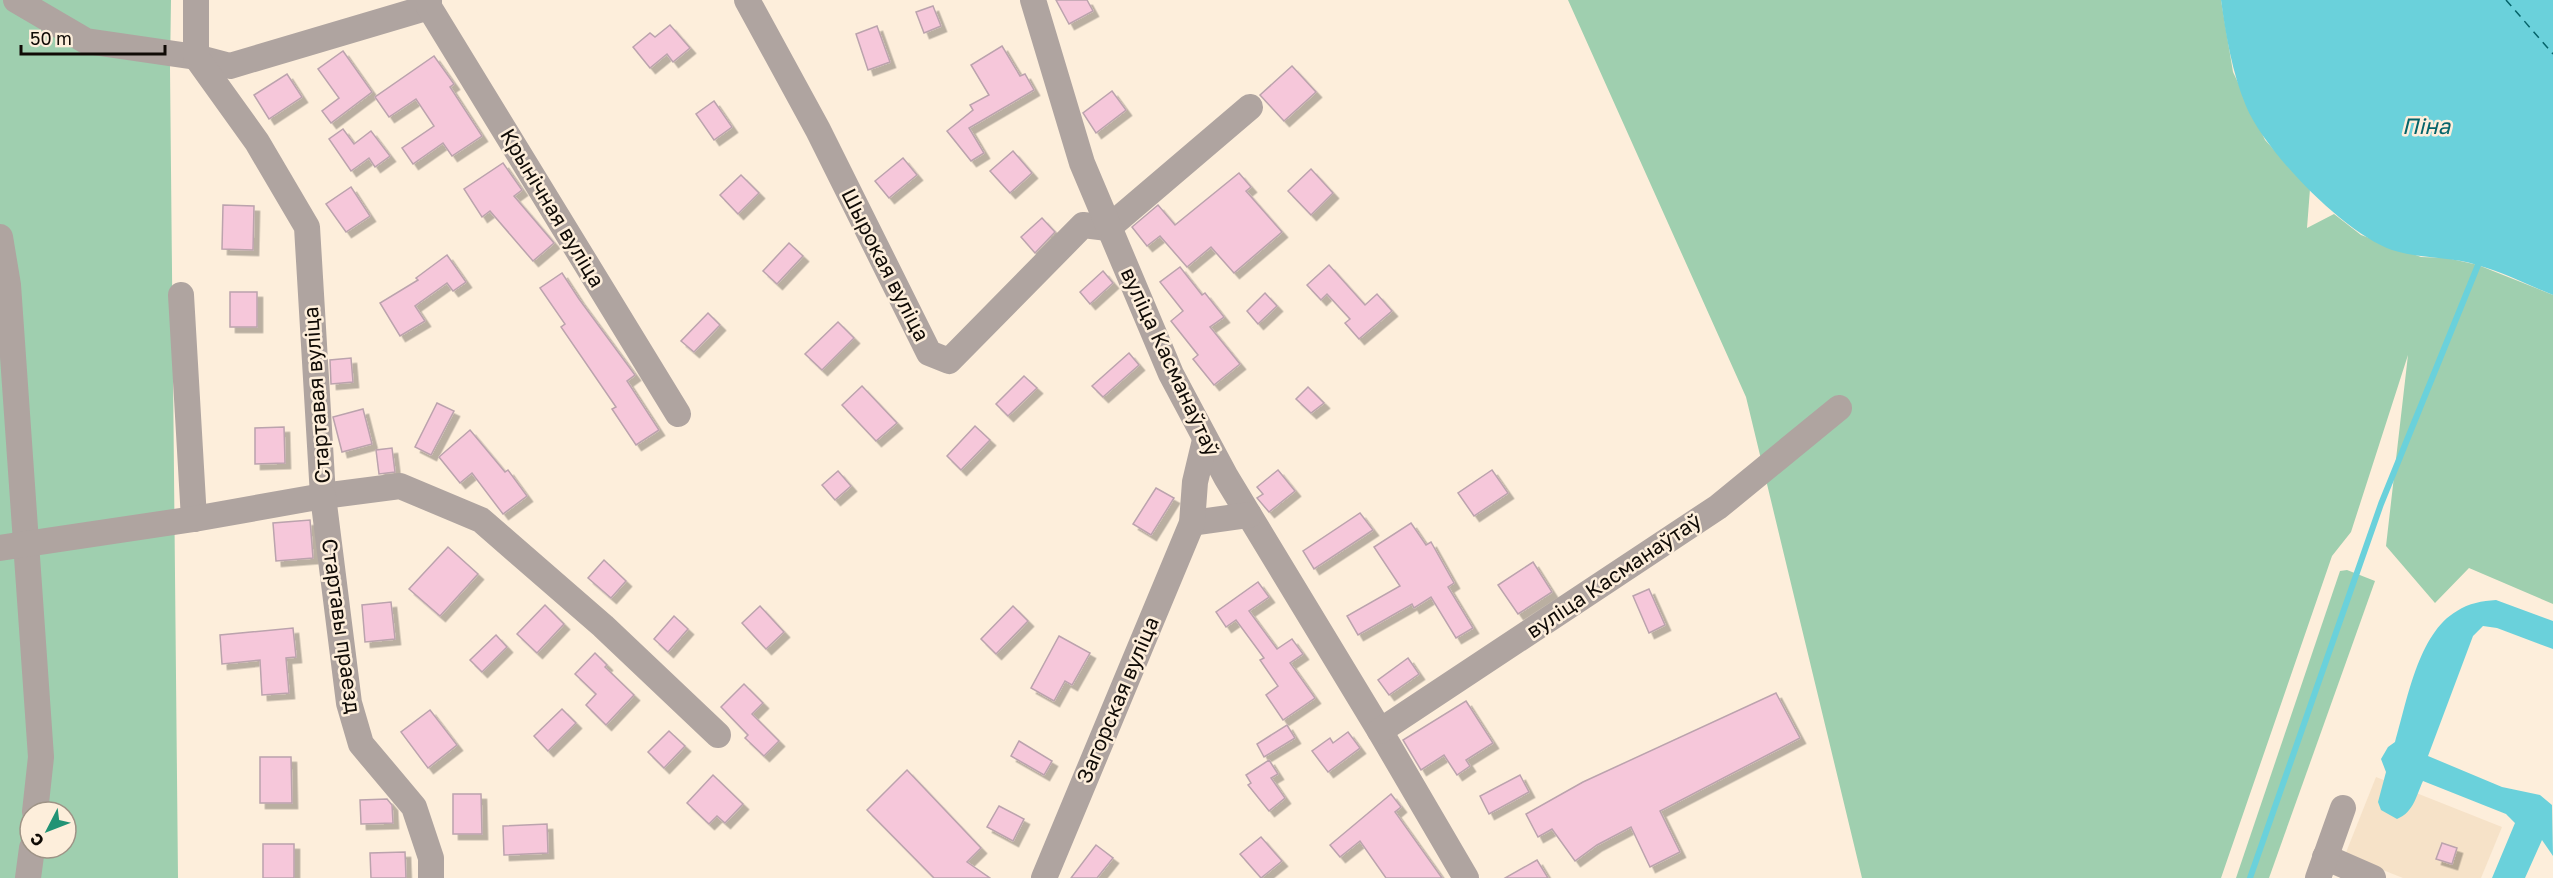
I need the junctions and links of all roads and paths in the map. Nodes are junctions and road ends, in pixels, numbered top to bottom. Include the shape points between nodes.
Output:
1 (16, 0) edge
2 (195, 0) edge
3 (747, 0) edge
4 (1033, 0) edge
5 (429, 4) edge
6 (196, 57) junction
7 (1250, 108) dead end
8 (1108, 228) junction
9 (0, 237) edge
10 (181, 295) dead end
11 (1839, 408) dead end
12 (678, 414) dead end
13 (1205, 440) junction
14 (323, 496) junction
15 (1249, 515) junction
16 (194, 519) junction
17 (1192, 523) junction
18 (25, 544) junction
19 (0, 548) edge
20 (1380, 731) junction
21 (718, 735) dead end
22 (36, 800) edge
23 (2343, 808) dead end
24 (30, 860) edge
25 (2322, 868) edge
26 (28, 878) edge
27 (431, 878) edge
28 (1044, 878) edge
29 (1466, 878) edge
30 (2373, 878) edge

1 - 6 street via 86,41
2 - 6 street
3 - 8 street, Шырокая вуліца via 818,130 929,353 949,361 1083,225
4 - 8 street, вуліца Касманаўтаў via 1082,163
5 - 6 street via 230,66
5 - 12 street, Крынічная вуліца
6 - 14 street, Стартавая вуліца via 257,142 307,227
7 - 8 street
8 - 13 street, вуліца Касманаўтаў via 1171,374
9 - 18 street via 8,285
10 - 16 street
11 - 20 street, вуліца Касманаўтаў via 1718,507
13 - 15 street, вуліца Касманаўтаў
13 - 17 street, Загорская вуліца via 1195,482
14 - 16 street
14 - 21 street, Стартавая вуліца via 400,486 481,520 603,626
14 - 27 street, Стартавы праезд via 349,703 361,744 414,807 431,858
15 - 17 street
15 - 20 street, вуліца Касманаўтаў
16 - 18 street
17 - 28 street, Загорская вуліца
18 - 19 street
18 - 22 street via 41,758
20 - 29 street, вуліца Касманаўтаў
23 - 25 street
24 - 26 street
25 - 30 street

